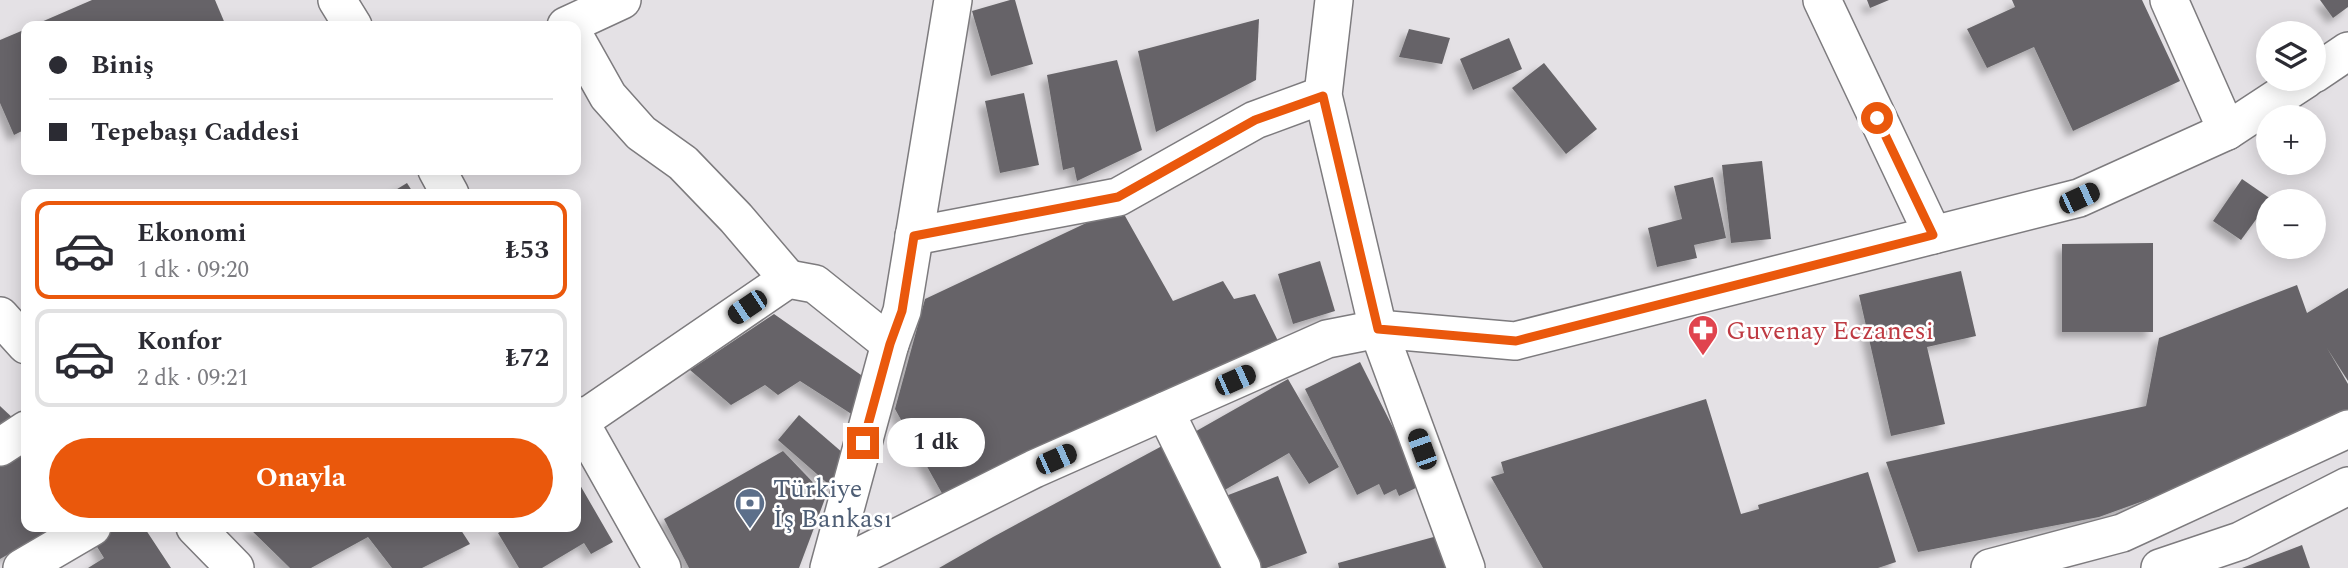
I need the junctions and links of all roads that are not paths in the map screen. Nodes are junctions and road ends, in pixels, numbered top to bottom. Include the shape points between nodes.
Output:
1 (337, 0) edge
2 (622, 0) edge
3 (953, 0) edge
4 (1334, 0) edge
5 (1822, 0) edge
6 (2169, 0) edge
7 (350, 21) edge
8 (572, 21) edge
9 (581, 48) edge
10 (2348, 51) edge
11 (2326, 66) edge
12 (2288, 91) edge
13 (1323, 96) junction
14 (2227, 131) junction
15 (1933, 235) junction
16 (914, 236) junction
17 (788, 279) junction
18 (0, 316) edge
19 (1378, 329) junction
20 (21, 339) edge
21 (890, 344) junction
22 (1165, 411) junction
23 (581, 417) edge
24 (581, 424) edge
25 (2348, 429) edge
26 (21, 433) edge
27 (0, 447) edge
28 (2348, 486) edge
29 (83, 532) edge
30 (200, 532) edge
31 (22, 568) edge
32 (235, 568) edge
33 (662, 568) edge
34 (829, 568) edge
35 (836, 568) edge
36 (1242, 568) edge
37 (1466, 568) edge
38 (1990, 568) edge
39 (2160, 568) edge

1 - 7 street
2 - 8 street
3 - 16 street
4 - 13 street
5 - 15 street
6 - 14 street
9 - 17 street via 608,96 641,133 683,163
10 - 11 street
12 - 14 street
13 - 16 street via 1255,120 1118,197
13 - 19 street
14 - 15 street via 2079,198
15 - 19 street via 1516,341
16 - 21 street via 902,311
17 - 21 street via 815,284
17 - 23 street
18 - 20 street
19 - 22 street via 1328,338
19 - 37 street
21 - 34 street
22 - 35 street via 1034,469
22 - 36 street
24 - 33 street
25 - 38 street via 2122,533
26 - 27 street
28 - 39 street via 2240,541
29 - 31 street
30 - 32 street

